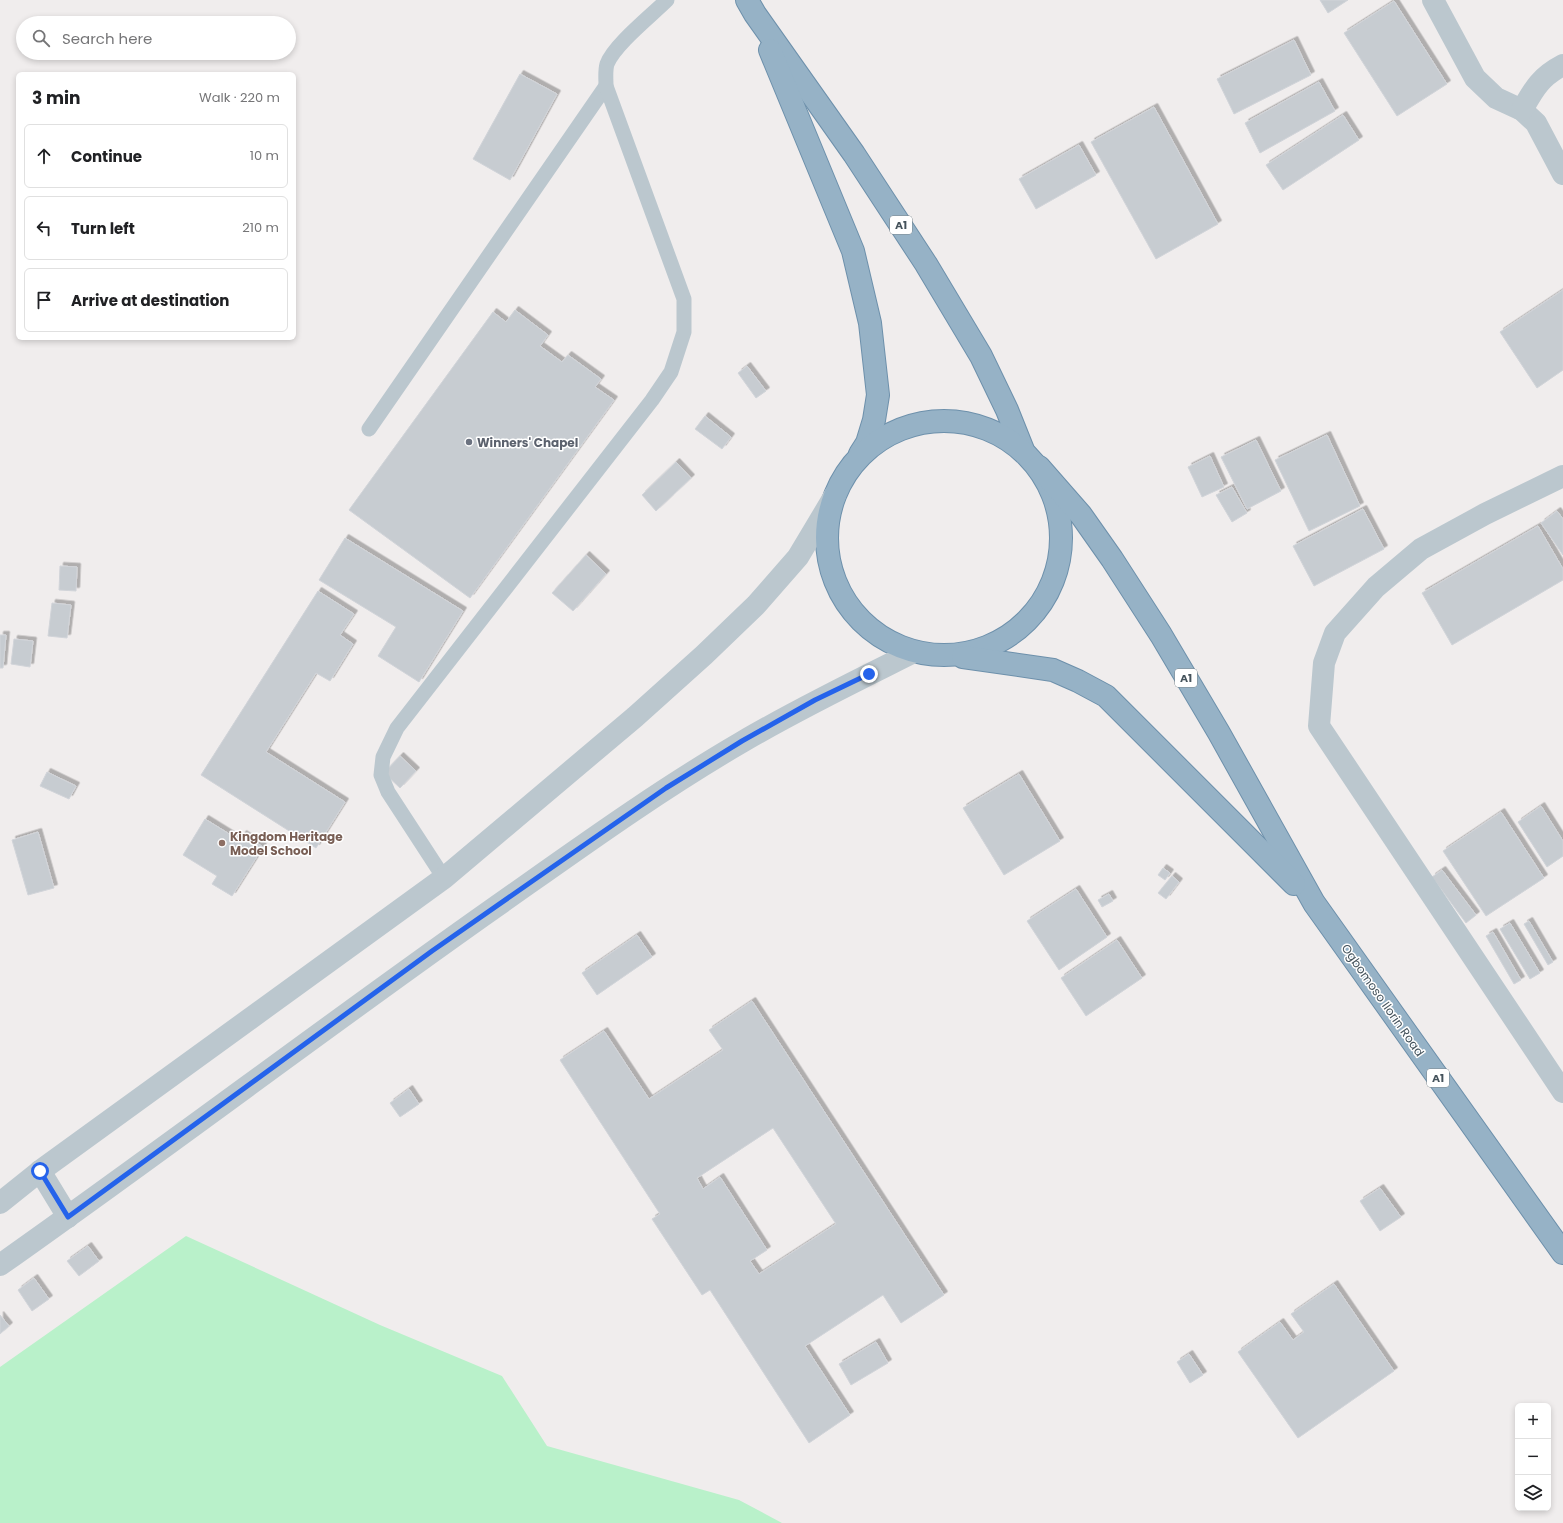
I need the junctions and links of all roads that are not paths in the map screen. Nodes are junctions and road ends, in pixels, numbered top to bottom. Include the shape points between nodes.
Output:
1 (667, 0) edge
2 (1433, 0) edge
3 (751, 7) edge
4 (1563, 65) edge
5 (606, 86) junction
6 (1522, 110) junction
7 (1563, 174) edge
8 (369, 428) dead end
9 (1023, 450) junction
10 (1039, 467) junction
11 (850, 469) junction
12 (1563, 476) edge
13 (835, 495) junction
14 (914, 652) junction
15 (954, 655) junction
16 (444, 878) junction
17 (1314, 903) junction
18 (1563, 1092) edge
19 (40, 1171) junction
20 (0, 1203) edge
21 (68, 1217) junction
22 (1563, 1253) edge
23 (0, 1265) edge

1 - 5 lane via 616,48 608,62
2 - 6 street via 1475,78 1496,98
3 - 9 highway, A1 via 854,154 926,264 981,356
3 - 11 highway, A1 via 853,251 870,323 878,395 867,444
4 - 6 street via 1553,70 1538,84
5 - 8 lane
5 - 16 lane via 684,299 684,332 671,372 652,400 397,728 383,757 381,775 388,792
6 - 7 street via 1536,123
9 - 10 highway
9 - 11 highway via 996,432 965,421 933,421 901,429 872,445
10 - 15 highway via 1058,504 1062,546 1052,586 1028,620 994,645
10 - 17 highway, A1 via 1081,515 1157,629 1219,733
11 - 13 highway
12 - 18 street via 1421,549 1376,587 1335,633 1324,663 1319,726
13 - 14 highway via 827,534 832,573 849,608 878,636
13 - 16 street via 798,557 756,605 635,717
14 - 15 highway
14 - 21 street via 815,700 666,788 432,951
15 - 17 highway, A1 via 1053,670 1106,696
16 - 19 street
17 - 22 highway, Ogbomoso Ilorin Road / A1
19 - 20 street
19 - 21 street
21 - 23 street

